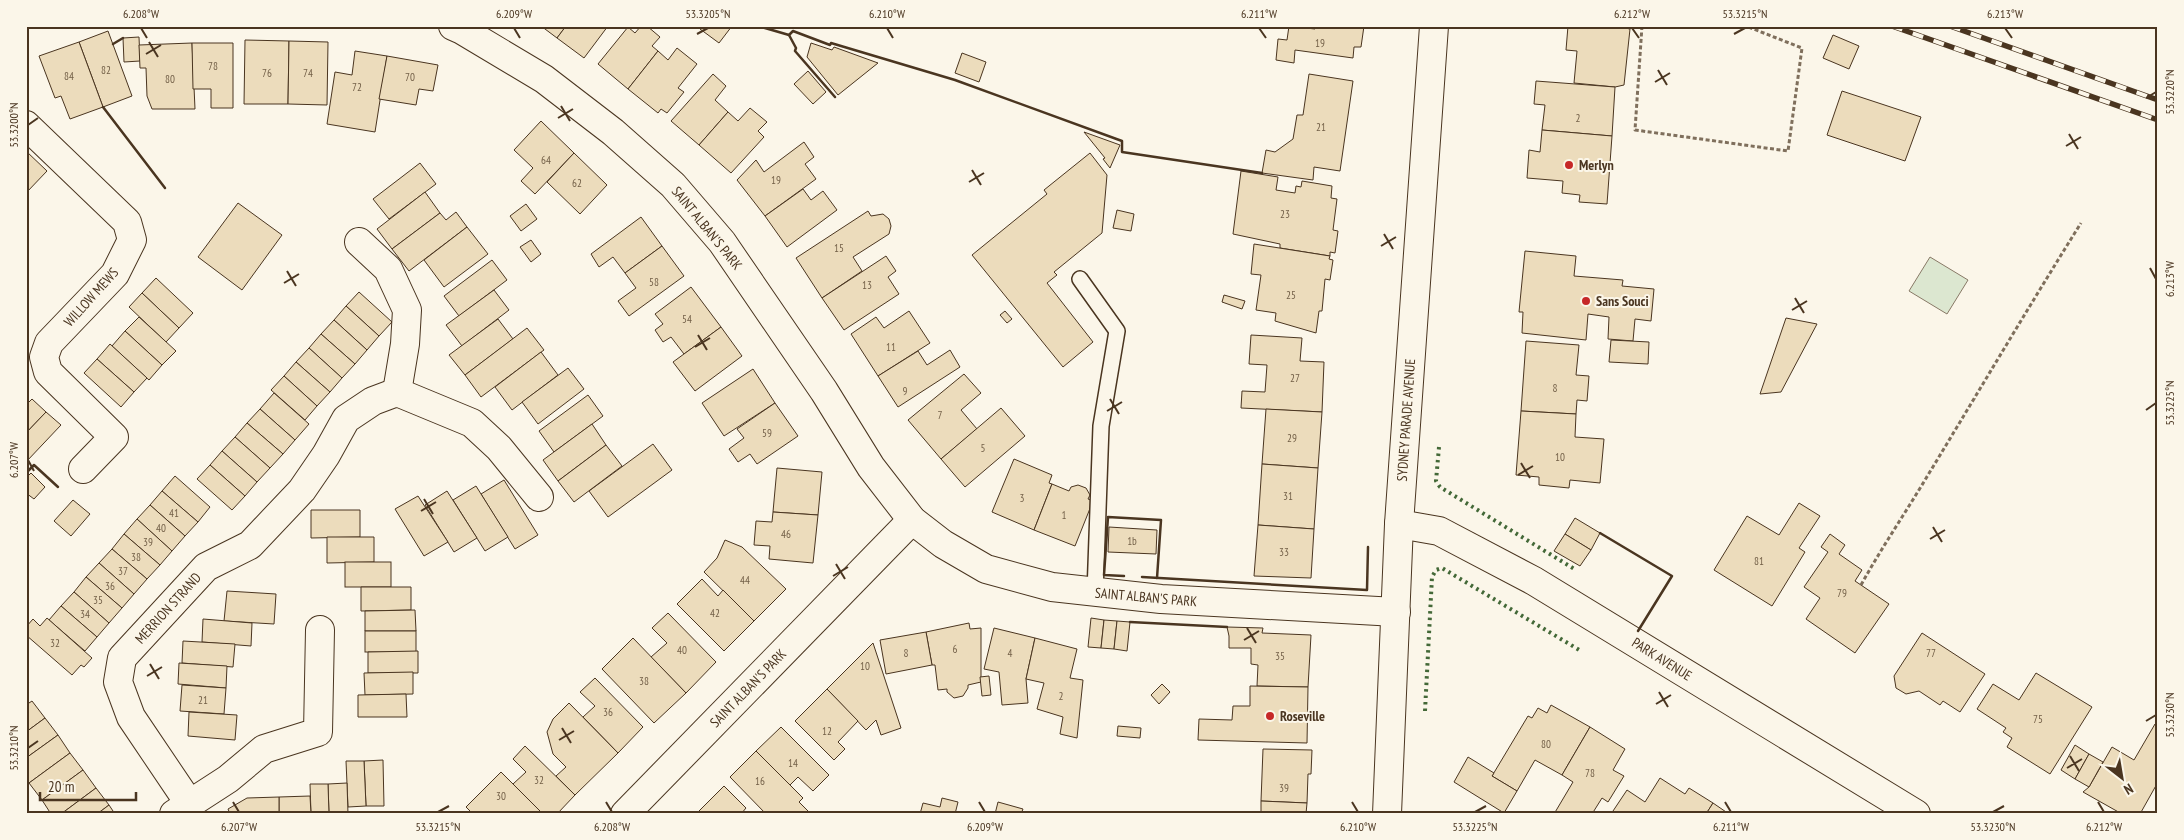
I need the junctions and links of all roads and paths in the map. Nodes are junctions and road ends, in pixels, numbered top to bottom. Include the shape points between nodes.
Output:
1 (453, 26) edge
2 (1434, 26) edge
3 (1642, 26) edge
4 (1746, 26) edge
5 (26, 125) edge
6 (2081, 223) dead end
7 (359, 242) dead end
8 (1080, 279) dead end
9 (396, 392) junction
10 (83, 469) dead end
11 (538, 497) dead end
12 (912, 520) junction
13 (1399, 524) junction
14 (1861, 585) dead end
15 (1095, 593) junction
16 (1396, 612) junction
17 (320, 630) dead end
18 (182, 808) edge
19 (625, 814) edge
20 (1387, 814) edge
21 (1916, 814) edge

1 - 12 street, SAINT ALBAN'S PARK via 544,79 613,132 673,185 722,242 871,467
2 - 13 street, SYDNEY PARADE AVENUE
3 - 4 path via 1635,130 1788,152 1802,48
5 - 10 street, WILLOW MEWS via 127,222 132,240 115,274 49,343 44,357 48,372 114,438
6 - 14 path
7 - 9 street via 388,269 407,310 405,344
8 - 15 lane via 1117,331 1101,426
9 - 11 street via 472,424 499,448
9 - 18 street, MERRION STRAND via 373,401 346,419 326,455 295,497 250,545 206,567 122,658 118,682 131,717
12 - 15 street, SAINT ALBAN'S PARK via 943,544 986,569 1043,586
12 - 19 street, SAINT ALBAN'S PARK
13 - 16 street, SYDNEY PARADE AVENUE
13 - 21 street, PARK AVENUE via 1439,530 1534,581
15 - 16 street, SAINT ALBAN'S PARK
16 - 20 street, SYDNEY PARADE AVENUE
17 - 18 street, MERRION STRAND via 318,732 264,749 228,779

